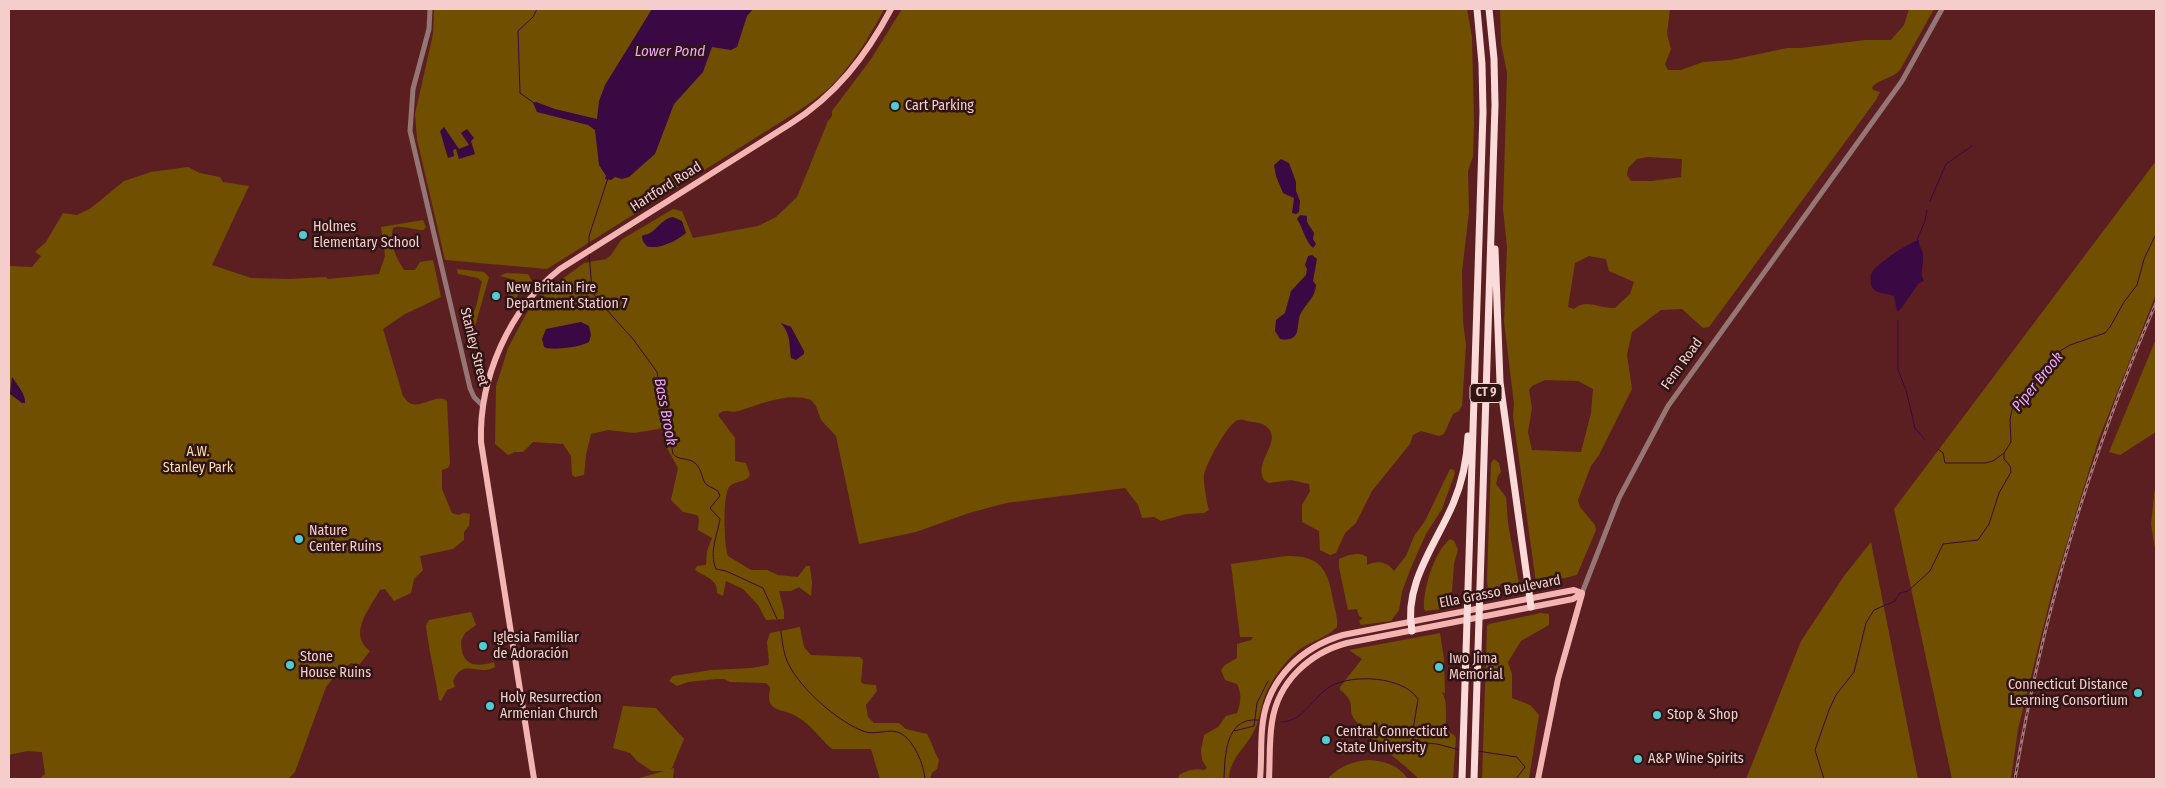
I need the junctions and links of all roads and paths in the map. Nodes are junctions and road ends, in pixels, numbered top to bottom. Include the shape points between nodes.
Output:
1 (430, 9) edge
2 (891, 9) edge
3 (1477, 9) edge
4 (1489, 9) edge
5 (1942, 9) edge
6 (1492, 189) junction
7 (1474, 404) junction
8 (482, 406) junction
9 (1582, 593) junction
10 (1530, 598) junction
11 (1531, 607) junction
12 (1410, 622) junction
13 (1412, 631) junction
14 (1269, 698) junction
15 (1277, 702) junction
16 (1261, 754) junction
17 (1270, 754) junction
18 (534, 779) edge
19 (1260, 779) edge
20 (1269, 779) edge
21 (1462, 779) edge
22 (1474, 779) edge
23 (1538, 779) edge

1 - 8 street, Stanley Street via 413,89 410,131 470,386
2 - 8 main road, Hartford Road via 858,64 813,108 550,277 521,310 488,380
3 - 7 highway, CT 9 via 1483,96
4 - 6 highway, CT 9 via 1495,77
5 - 9 street, Fenn Road via 1902,81 1668,406 1619,498
6 - 10 highway via 1496,216 1495,284 1500,373
6 - 22 highway, CT 9
7 - 12 highway via 1460,484 1420,573 1412,597
7 - 21 highway, CT 9
8 - 18 main road, Stanley Street via 481,441 486,480
9 - 10 main road, Ella Grasso Boulevard via 1572,590
9 - 11 main road, Ella Grasso Boulevard via 1573,599
9 - 23 main road, Fenn Road via 1558,679
10 - 11 highway
10 - 12 main road, Ella Grasso Boulevard
11 - 13 main road, Ella Grasso Boulevard
12 - 13 highway
12 - 14 main road, Ella Grasso Boulevard via 1343,635 1312,648 1285,671
13 - 15 main road, Ella Grasso Boulevard via 1344,644 1320,654 1294,675
14 - 15 main road
14 - 16 main road, Ella Grasso Boulevard via 1263,720
15 - 17 main road, Ella Grasso Boulevard
16 - 17 main road
16 - 19 main road, Ella Grasso Boulevard
17 - 20 main road, Ella Grasso Boulevard

